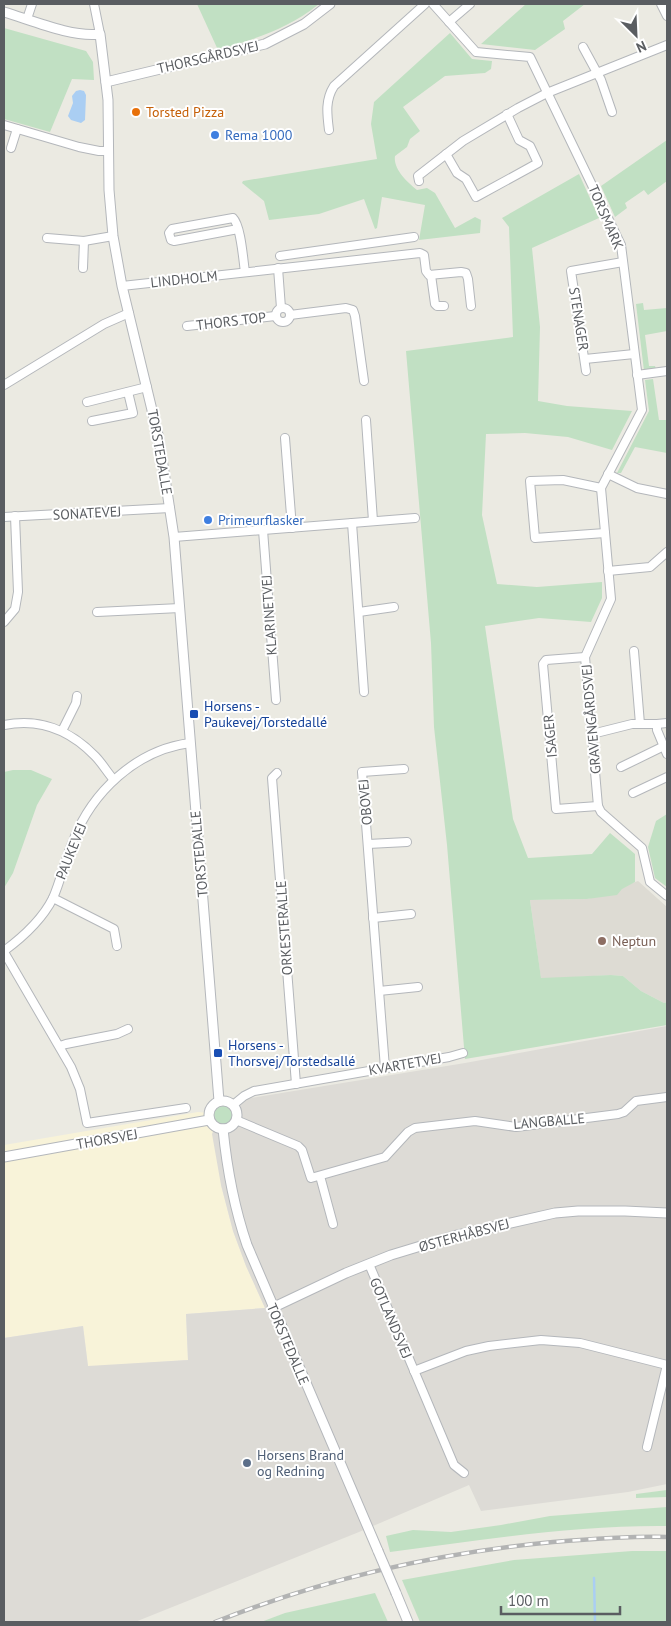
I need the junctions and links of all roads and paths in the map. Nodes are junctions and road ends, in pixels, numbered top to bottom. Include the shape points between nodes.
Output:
1 (32, 4) edge
2 (94, 4) edge
3 (330, 4) edge
4 (425, 4) edge
5 (433, 4) edge
6 (470, 4) edge
7 (661, 4) edge
8 (4, 12) edge
9 (667, 16) edge
10 (27, 19) junction
11 (449, 22) junction
12 (100, 34) junction
13 (667, 44) edge
14 (583, 48) dead end
15 (598, 73) junction
16 (106, 82) junction
17 (548, 94) junction
18 (612, 112) dead end
19 (507, 114) junction
20 (4, 125) edge
21 (17, 129) junction
22 (329, 130) dead end
23 (11, 148) dead end
24 (108, 151) junction
25 (446, 154) junction
26 (419, 181) dead end
27 (208, 222) junction
28 (238, 230) junction
29 (210, 234) junction
30 (113, 236) junction
31 (414, 237) dead end
32 (47, 238) dead end
33 (84, 241) junction
34 (391, 241) junction
35 (357, 246) junction
36 (300, 253) junction
37 (280, 256) dead end
38 (392, 256) junction
39 (359, 260) junction
40 (623, 262) junction
41 (302, 266) junction
42 (83, 268) dead end
43 (278, 268) junction
44 (245, 272) junction
45 (431, 275) junction
46 (122, 286) junction
47 (444, 306) dead end
48 (472, 306) dead end
49 (282, 308) junction
50 (129, 313) junction
51 (275, 316) junction
52 (290, 316) junction
53 (187, 326) dead end
54 (634, 354) junction
55 (585, 359) junction
56 (586, 371) dead end
57 (667, 371) edge
58 (637, 375) junction
59 (364, 381) dead end
60 (4, 384) edge
61 (147, 387) junction
62 (128, 392) junction
63 (87, 402) dead end
64 (366, 420) dead end
65 (92, 421) dead end
66 (285, 438) dead end
67 (608, 474) junction
68 (601, 488) junction
69 (667, 494) edge
70 (170, 508) junction
71 (15, 516) junction
72 (4, 517) edge
73 (415, 518) dead end
74 (373, 521) junction
75 (352, 523) junction
76 (292, 528) junction
77 (263, 530) junction
78 (605, 533) junction
79 (174, 537) junction
80 (667, 552) edge
81 (608, 571) junction
82 (180, 608) junction
83 (394, 608) dead end
84 (97, 612) dead end
85 (359, 612) junction
86 (4, 622) edge
87 (634, 651) dead end
88 (585, 657) junction
89 (364, 692) dead end
90 (76, 696) dead end
91 (276, 700) dead end
92 (667, 723) edge
93 (640, 724) junction
94 (656, 724) junction
95 (4, 725) edge
96 (62, 731) junction
97 (592, 734) junction
98 (190, 743) junction
99 (666, 750) edge
100 (621, 767) dead end
101 (404, 769) dead end
102 (277, 773) dead end
103 (667, 777) edge
104 (114, 780) junction
105 (633, 794) dead end
106 (598, 806) junction
107 (407, 842) dead end
108 (368, 844) junction
109 (667, 896) edge
110 (53, 898) junction
111 (411, 914) dead end
112 (373, 918) junction
113 (117, 946) dead end
114 (4, 951) edge
115 (418, 987) dead end
116 (379, 991) junction
117 (128, 1029) dead end
118 (60, 1046) junction
119 (463, 1053) dead end
120 (385, 1068) junction
121 (296, 1084) junction
122 (667, 1097) edge
123 (220, 1101) junction
124 (233, 1105) junction
125 (186, 1108) dead end
126 (209, 1120) junction
127 (236, 1120) junction
128 (224, 1129) junction
129 (4, 1157) edge
130 (320, 1176) junction
131 (667, 1213) edge
132 (333, 1224) dead end
133 (369, 1264) junction
134 (272, 1308) junction
135 (667, 1365) edge
136 (414, 1371) junction
137 (647, 1447) dead end
138 (464, 1473) dead end
139 (408, 1622) edge

1 - 10 street
2 - 12 street, TORSTEDALLE
3 - 16 street, THORSGÅRDSVEJ via 304,24 265,44
4 - 22 street via 334,86 327,104
5 - 11 street, TORSMARK
6 - 11 street
7 - 9 street
8 - 10 street
10 - 12 street via 73,32
11 - 17 street, TORSMARK via 476,52 530,57
12 - 16 street, TORSTEDALLE
13 - 15 street
14 - 15 street
15 - 17 street
15 - 18 street
16 - 24 street, TORSTEDALLE
17 - 19 street
17 - 40 street, TORSMARK via 621,245
19 - 25 street
19 - 25 street via 519,140 530,146 538,163 476,197
20 - 21 street
21 - 23 street
21 - 24 street via 79,147
24 - 30 street, TORSTEDALLE
25 - 26 street via 418,176
27 - 28 street via 233,218
27 - 29 street
27 - 29 street via 172,228 169,233 173,241
28 - 29 street
28 - 44 street
30 - 33 street
30 - 46 street, TORSTEDALLE
31 - 34 street
32 - 33 street
33 - 42 street
34 - 35 street
34 - 38 street
35 - 36 street
35 - 39 street
36 - 37 street
36 - 41 street
38 - 39 street, LINDHOLM
38 - 45 street, LINDHOLM via 422,253 427,273
39 - 41 street, LINDHOLM
40 - 54 street, TORSMARK
40 - 55 street, STENAGER via 571,271
41 - 43 street, LINDHOLM
43 - 44 street, LINDHOLM
43 - 49 street, THORS TOP
44 - 46 street, LINDHOLM
45 - 47 street, LINDHOLM via 435,304
45 - 48 street via 466,273
46 - 50 street, TORSTEDALLE
49 - 51 street
49 - 52 street via 288,310
50 - 60 street via 104,324
50 - 61 street, TORSTEDALLE
51 - 52 street via 282,323
51 - 53 street, THORS TOP
52 - 59 street via 346,308 353,310
54 - 55 street, STENAGER
54 - 58 street, TORSMARK
55 - 56 street, STENAGER
57 - 58 street
58 - 67 street, TORSMARK via 642,410
61 - 62 street
61 - 70 street, TORSTEDALLE
62 - 63 street
62 - 65 street, TORSTEDALLE via 133,413
64 - 74 street
66 - 76 street
67 - 68 street
67 - 69 street via 638,488
68 - 78 street, GRAVENGÅRDSVEJ
68 - 78 street via 563,480 530,481 535,538
70 - 71 street, SONATEVEJ
70 - 79 street, TORSTEDALLE
71 - 72 street, SONATEVEJ
71 - 86 street via 18,592 15,609
73 - 74 street
74 - 75 street
75 - 76 street
75 - 85 street
76 - 77 street
77 - 79 street
77 - 91 street, KLARINETVEJ
78 - 81 street, GRAVENGÅRDSVEJ
79 - 82 street, TORSTEDALLE
80 - 81 street via 650,567
81 - 88 street, GRAVENGÅRDSVEJ via 611,599
82 - 84 street
82 - 98 street, TORSTEDALLE
83 - 85 street
85 - 89 street
87 - 93 street
88 - 97 street, GRAVENGÅRDSVEJ
88 - 106 street, ISAGER via 546,660 543,664 556,810
90 - 96 street via 76,704
92 - 94 street
93 - 94 street
93 - 97 street
94 - 99 street
95 - 96 street via 37,724
96 - 104 street via 86,747
97 - 106 street, GRAVENGÅRDSVEJ
98 - 104 street, PAUKEVEJ via 142,760
98 - 123 street, TORSTEDALLE
99 - 100 street
101 - 108 street, OBOVEJ via 362,772
102 - 121 street, ORKESTERALLE via 272,778
103 - 105 street
104 - 110 street, PAUKEVEJ via 94,802 78,828
106 - 109 street via 642,848 650,882
107 - 108 street, OBOVEJ
108 - 112 street, OBOVEJ
110 - 113 street, PAUKEVEJ via 114,929
110 - 114 street, PAUKEVEJ via 34,926
111 - 112 street
112 - 116 street, OBOVEJ
114 - 118 street
115 - 116 street
116 - 120 street, OBOVEJ
117 - 118 street
118 - 125 street via 76,1076 87,1123
119 - 120 street, KVARTETVEJ
120 - 121 street, KVARTETVEJ
121 - 124 street, KVARTETVEJ via 254,1092
122 - 130 street, LANGBALLE via 636,1100 618,1114 516,1126 475,1121 415,1128 385,1157
123 - 124 street
123 - 126 street via 210,1108
124 - 127 street via 237,1112
126 - 128 street via 215,1127
126 - 129 street, THORSVEJ
127 - 128 street
127 - 130 street via 298,1146 311,1178
128 - 134 street, TORSTEDALLE via 229,1178 240,1225
130 - 132 street
131 - 133 street, ØSTERHÅBSVEJ via 578,1211 555,1214 457,1235
133 - 134 street, ØSTERHÅBSVEJ
133 - 136 street, GOTLANDSVEJ
134 - 139 street, TORSTEDALLE, bridge
135 - 136 street, GOTLANDSVEJ via 580,1344 541,1340 466,1351
135 - 137 street, GOTLANDSVEJ
136 - 138 street, GOTLANDSVEJ via 454,1465

